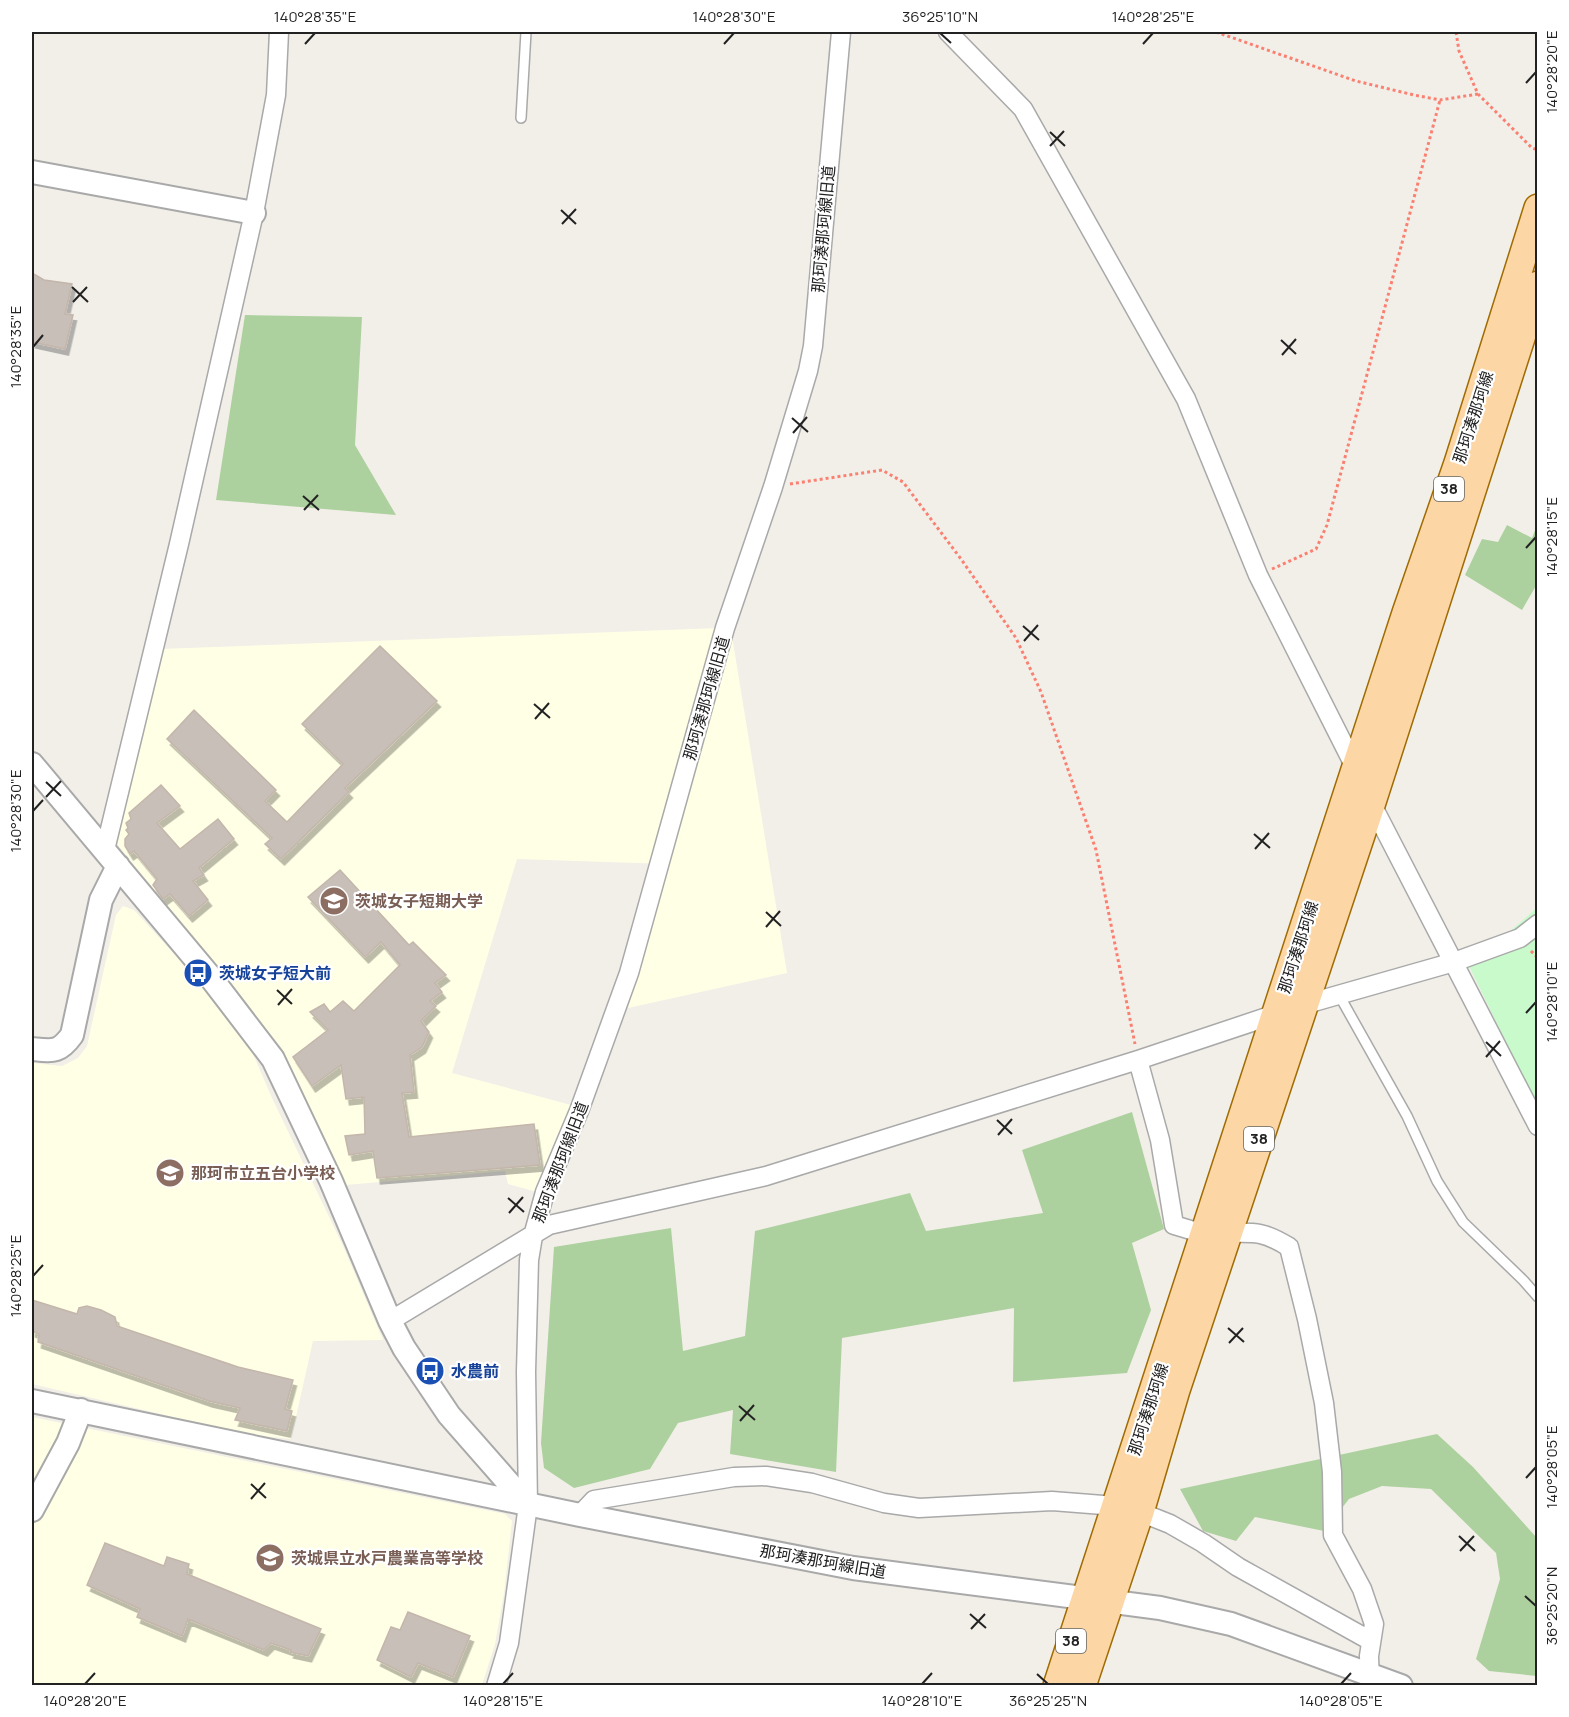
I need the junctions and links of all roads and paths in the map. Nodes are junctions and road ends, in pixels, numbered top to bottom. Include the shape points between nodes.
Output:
1 (279, 32) edge
2 (526, 32) edge
3 (841, 32) edge
4 (948, 32) edge
5 (1216, 32) edge
6 (1456, 32) edge
7 (1478, 94) junction
8 (1440, 100) junction
9 (521, 118) dead end
10 (1538, 150) edge
11 (32, 172) edge
12 (1538, 208) edge
13 (254, 213) junction
14 (1538, 285) edge
15 (773, 487) junction
16 (1258, 575) junction
17 (32, 764) edge
18 (1356, 769) junction
19 (1371, 805) junction
20 (111, 858) junction
21 (1538, 924) edge
22 (1454, 962) junction
23 (1339, 995) junction
24 (1303, 1005) junction
25 (1275, 1016) junction
26 (32, 1049) edge
27 (1138, 1060) junction
28 (1538, 1126) edge
29 (1216, 1233) junction
30 (533, 1236) junction
31 (1538, 1297) edge
32 (390, 1321) junction
33 (32, 1401) edge
34 (81, 1410) junction
35 (528, 1504) junction
36 (1128, 1509) junction
37 (32, 1510) edge
38 (580, 1515) junction
39 (1099, 1599) junction
40 (1371, 1641) junction
41 (1370, 1680) edge
42 (496, 1686) edge
43 (1057, 1686) edge
44 (1082, 1686) edge
45 (1401, 1686) edge

1 - 13 street via 276,95
2 - 9 lane
3 - 15 street, 那珂湊那珂線旧道 via 813,346
4 - 16 street via 1023,109 1186,399
5 - 8 path via 1356,81
6 - 7 path via 1459,51
7 - 8 path
7 - 10 path
8 - 16 path via 1327,525 1316,549
11 - 13 street
12 - 18 main road, 那珂湊那珂線 / 38 via 1462,452
13 - 20 street
14 - 19 main road, 那珂湊那珂線 / 38
15 - 27 path via 882,470 903,482 1016,638 1041,692 1096,850
15 - 30 street, 那珂湊那珂線旧道 via 725,628 629,973 545,1192
16 - 18 street
17 - 20 street
18 - 19 street
18 - 25 main road, 那珂湊那珂線 / 38
19 - 22 street
19 - 24 main road, 那珂湊那珂線 / 38
20 - 26 street via 72,1035 64,1047 52,1051
20 - 32 street via 273,1059 331,1181
21 - 22 street via 1520,939
22 - 23 street
22 - 28 street
23 - 24 street
23 - 31 lane via 1407,1116 1437,1181 1463,1222
24 - 25 street
24 - 29 main road, 那珂湊那珂線 / 38
25 - 27 street
25 - 29 main road, 那珂湊那珂線 / 38
27 - 29 street via 1160,1140 1174,1225
27 - 30 street via 766,1176 549,1225
29 - 36 main road, 那珂湊那珂線 / 38 via 1176,1390
29 - 40 street via 1255,1232 1289,1247 1324,1403 1334,1535 1362,1589 1374,1624
30 - 32 street
30 - 35 street, 那珂湊那珂線旧道 via 526,1372
32 - 35 street via 449,1415
33 - 34 street
34 - 35 street
34 - 37 street
35 - 38 street, 那珂湊那珂線旧道
35 - 42 street via 511,1633
36 - 38 street via 1052,1501 919,1508 766,1476 734,1477 594,1500
36 - 39 main road, 那珂湊那珂線 / 38
36 - 40 street via 1178,1529
38 - 39 street, 那珂湊那珂線旧道 via 853,1568
39 - 41 street, 那珂湊那珂線旧道 via 1231,1624
39 - 43 main road, 那珂湊那珂線 / 38
39 - 44 main road, 那珂湊那珂線 / 38
40 - 41 street
41 - 45 street, 那珂湊那珂線旧道

